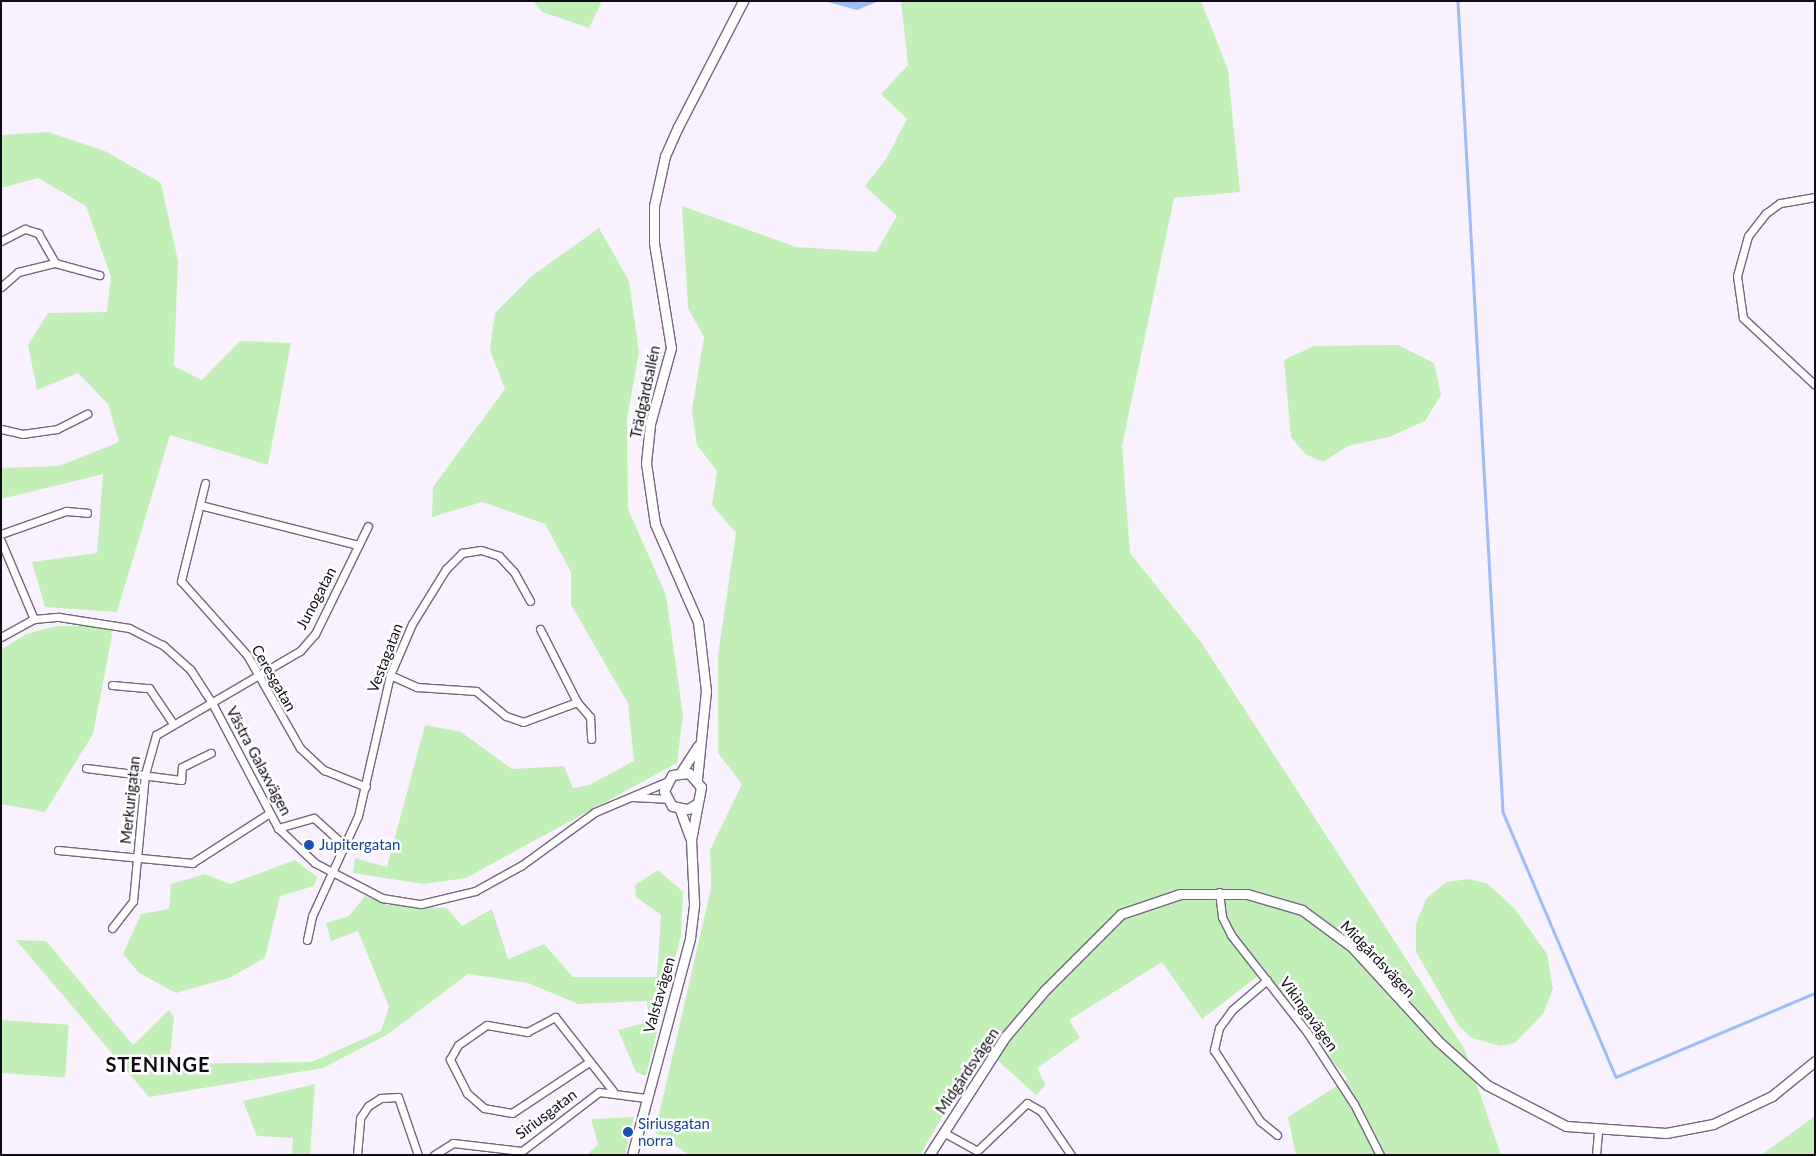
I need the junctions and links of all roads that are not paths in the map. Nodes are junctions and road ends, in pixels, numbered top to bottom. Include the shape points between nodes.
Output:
1 (742, 1) edge
2 (1815, 197) edge
3 (1, 241) edge
4 (55, 264) junction
5 (99, 275) dead end
6 (1, 287) edge
7 (1815, 385) edge
8 (87, 414) dead end
9 (1, 430) edge
10 (205, 483) dead end
11 (200, 504) junction
12 (87, 513) dead end
13 (368, 526) dead end
14 (1, 534) edge
15 (1, 541) edge
16 (358, 545) junction
17 (530, 601) dead end
18 (34, 619) junction
19 (540, 630) dead end
20 (1, 637) edge
21 (390, 675) junction
22 (259, 676) junction
23 (112, 685) dead end
24 (211, 701) junction
25 (576, 702) junction
26 (172, 722) junction
27 (591, 739) dead end
28 (701, 739) junction
29 (211, 752) dead end
30 (86, 768) dead end
31 (680, 772) junction
32 (145, 774) junction
33 (697, 778) junction
34 (666, 782) junction
35 (366, 787) junction
36 (630, 797) junction
37 (666, 799) junction
38 (696, 804) junction
39 (680, 810) junction
40 (268, 814) junction
41 (278, 828) junction
42 (691, 840) junction
43 (346, 847) junction
44 (58, 850) dead end
45 (138, 859) junction
46 (333, 875) junction
47 (1220, 892) junction
48 (112, 928) dead end
49 (307, 940) dead end
50 (1267, 980) junction
51 (1815, 1061) edge
52 (589, 1062) junction
53 (613, 1091) junction
54 (646, 1098) junction
55 (1598, 1130) junction
56 (943, 1132) junction
57 (1277, 1135) dead end
58 (978, 1153) edge
59 (358, 1155) edge
60 (418, 1155) edge
61 (434, 1155) edge
62 (632, 1155) edge
63 (929, 1155) edge
64 (1071, 1155) edge
65 (1380, 1155) edge
66 (1596, 1155) edge

1 - 28 street, Trädgårdsallén via 675,134 654,206 654,243 670,348 650,424 649,500 698,622 706,691
2 - 7 street via 1780,203 1766,213 1748,236 1737,276 1743,318
3 - 4 street via 25,229 38,233
4 - 5 street
4 - 6 street via 18,272
8 - 9 street via 57,428 22,434
10 - 11 street, Ceresgatan
11 - 16 street
11 - 22 street, Ceresgatan via 181,581 194,600 233,638
12 - 14 street via 66,511
13 - 16 street, Junogatan
15 - 18 street
16 - 22 street, Junogatan via 315,634 282,665
17 - 21 street, Vestagatan via 514,572 499,556 481,550 462,553 446,568 412,624
18 - 20 street, Västra Galaxvägen
18 - 24 street, Västra Galaxvägen via 92,620 129,628 163,645 190,669
19 - 25 street
21 - 25 street via 417,687 476,690 506,716 523,722
21 - 35 street, Vestagatan
22 - 24 street, Junogatan
22 - 35 street, Ceresgatan via 300,748 324,770
23 - 26 street via 149,688
24 - 26 street, Merkurigatan
24 - 40 street, Västra Galaxvägen
25 - 27 street via 590,717
26 - 32 street, Merkurigatan via 156,735
28 - 31 street, Trädgårdsallén
28 - 33 street, Trädgårdsallén
29 - 32 street via 182,767 181,780
30 - 32 street
31 - 33 street
31 - 34 street
32 - 45 street, Merkurigatan
33 - 38 street, Valstavägen via 701,787
34 - 36 street, Västra Galaxvägen
34 - 37 street
35 - 43 street, Vestagatan
36 - 37 street, Västra Galaxvägen
36 - 46 street, Västra Galaxvägen via 595,812 500,878 455,897 421,904 382,898
37 - 39 street
38 - 39 street
38 - 42 street, Valstavägen
39 - 42 street, Valstavägen
40 - 41 street, Västra Galaxvägen
40 - 45 street via 192,863
41 - 43 street via 314,818
41 - 46 street, Västra Galaxvägen
42 - 54 street, Valstavägen via 694,903 690,938
43 - 46 street, Vestagatan
44 - 45 street
45 - 48 street, Merkurigatan via 133,901
46 - 49 street via 312,916
47 - 50 street, Vikingavägen via 1222,917 1231,935
47 - 55 street, Midgårdsvägen via 1270,899 1324,924 1487,1086 1550,1120
47 - 56 street, Midgårdsvägen via 1180,894 1121,914 1005,1038
50 - 57 street via 1228,1016 1219,1028 1214,1050 1260,1121
50 - 65 street, Vikingavägen via 1354,1104
51 - 55 street, Midgårdsvägen via 1772,1096 1713,1124 1666,1134
52 - 52 street via 555,1017 527,1032 486,1025 458,1045 450,1059 463,1087 484,1108 512,1113
52 - 53 street
53 - 54 street, Siriusgatan
53 - 61 street, Siriusgatan via 590,1098 522,1152 453,1143
54 - 62 street, Valstavägen
55 - 66 street
56 - 58 street
56 - 63 street, Midgårdsvägen
58 - 64 street via 1027,1103 1041,1111
59 - 60 street via 360,1118 368,1106 381,1098 398,1097

